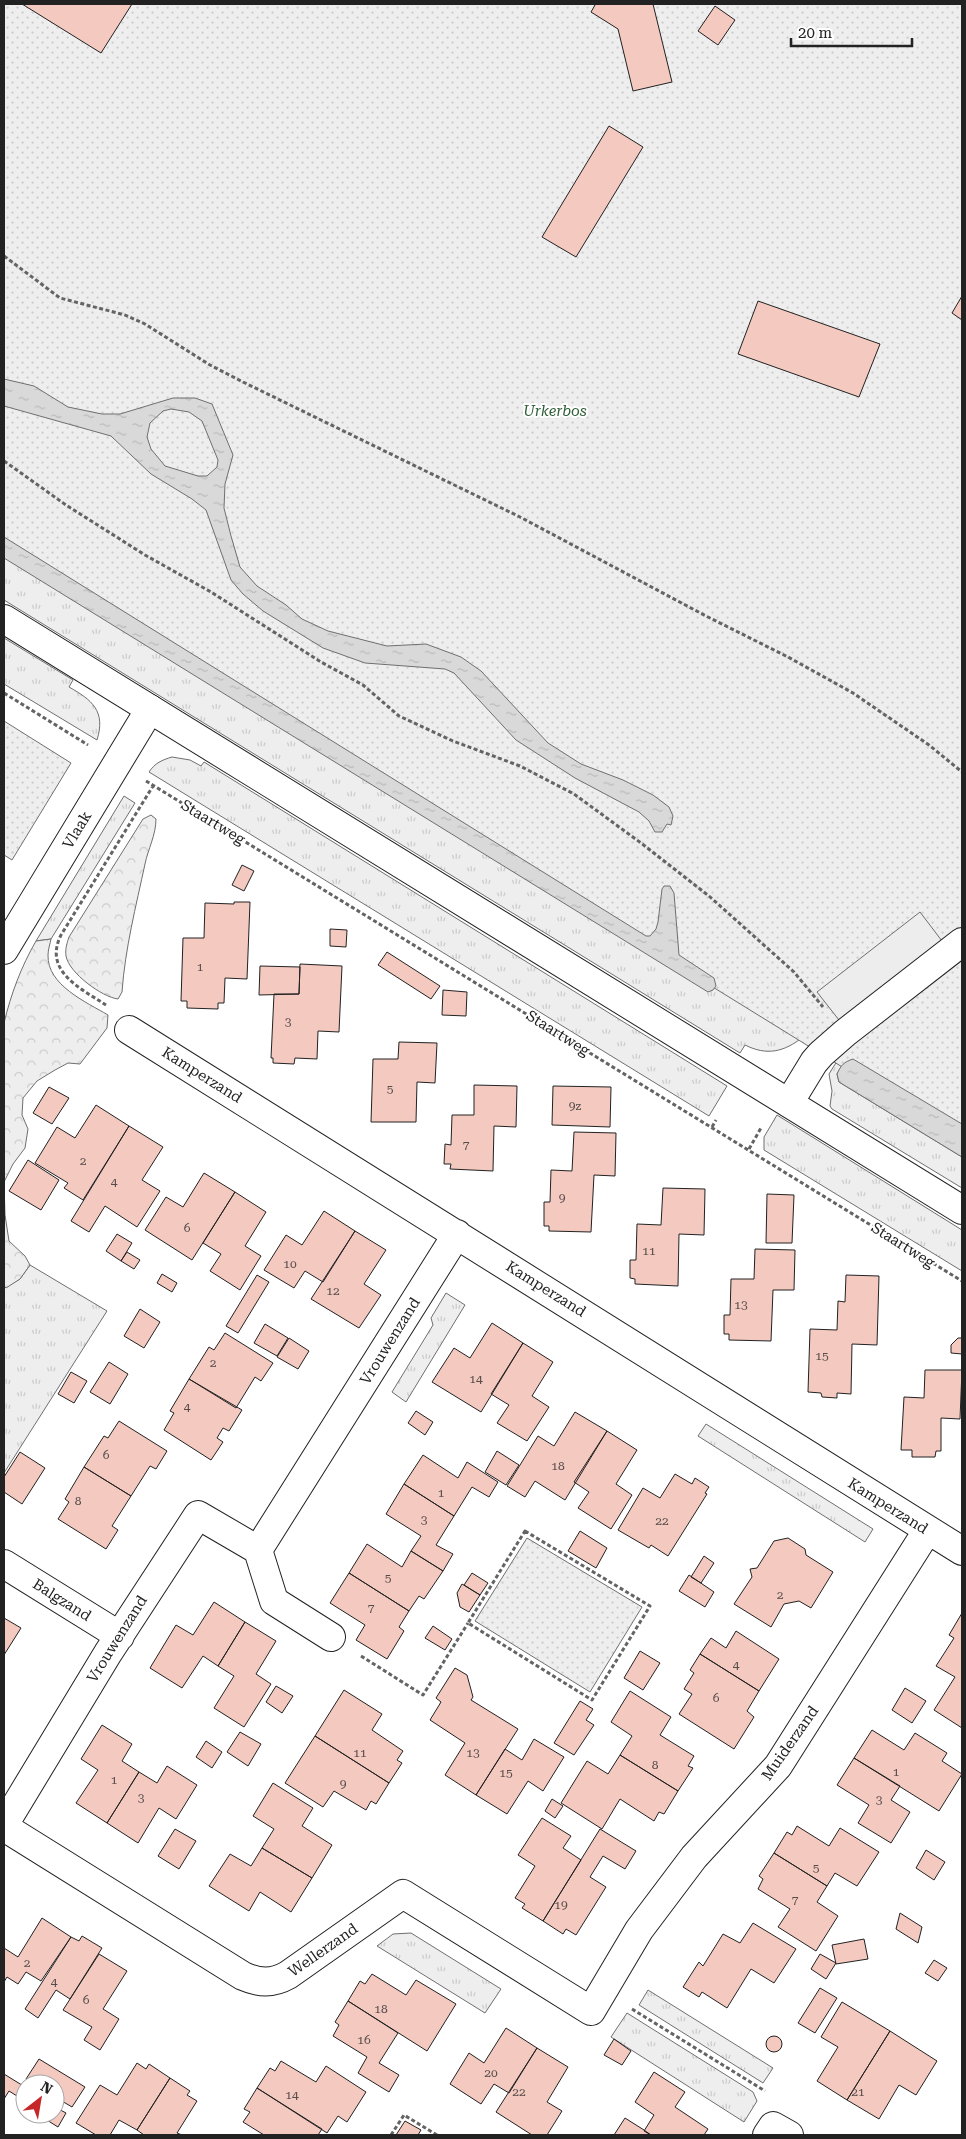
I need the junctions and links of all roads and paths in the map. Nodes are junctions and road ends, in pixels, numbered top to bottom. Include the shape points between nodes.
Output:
1 (4, 256) edge
2 (4, 461) edge
3 (4, 619) edge
4 (4, 693) edge
5 (150, 709) junction
6 (90, 747) dead end
7 (962, 772) edge
8 (962, 942) edge
9 (4, 950) edge
10 (108, 1006) dead end
11 (836, 1023) junction
12 (129, 1030) dead end
13 (789, 1103) junction
14 (716, 1120) dead end
15 (712, 1127) junction
16 (753, 1142) dead end
17 (749, 1149) junction
18 (962, 1210) edge
19 (457, 1234) junction
20 (962, 1281) edge
21 (927, 1531) junction
22 (258, 1550) junction
23 (962, 1551) edge
24 (4, 1564) edge
25 (468, 1623) junction
26 (120, 1636) junction
27 (331, 1637) joint
28 (4, 1826) edge
29 (603, 1992) junction
30 (777, 2132) edge
31 (391, 2135) edge
32 (437, 2135) edge

1 - 7 path via 60,298 125,315 145,324 210,365 520,516 788,657 861,699
2 - 11 path via 144,555 363,685 399,716 520,766 574,794 716,902 794,972
3 - 5 street
4 - 6 path
5 - 9 street, Vlaak
5 - 13 street
8 - 11 street
10 - 15 path, Staartweg via 63,974 57,961 57,945 154,786
11 - 13 street
12 - 19 street, Kamperzand
13 - 18 street
14 - 15 path
15 - 17 path, Staartweg
16 - 17 path
17 - 20 path, Staartweg
19 - 21 street, Kamperzand
19 - 22 street, Vrouwenzand
21 - 23 street, Kamperzand
21 - 29 street, Muiderzand via 778,1766 694,1858 639,1930
22 - 26 street, Vrouwenzand via 198,1515
22 - 27 street via 274,1601
24 - 26 street, Balgzand
25 - 25 path via 525,1531 650,1606 592,1700
25 - 27 path via 423,1695
26 - 28 street, Vrouwenzand
28 - 29 street, Wellerzand via 243,1976 258,1982 288,1975 403,1894 591,2011
29 - 30 path via 770,2094
31 - 32 path via 404,2115

